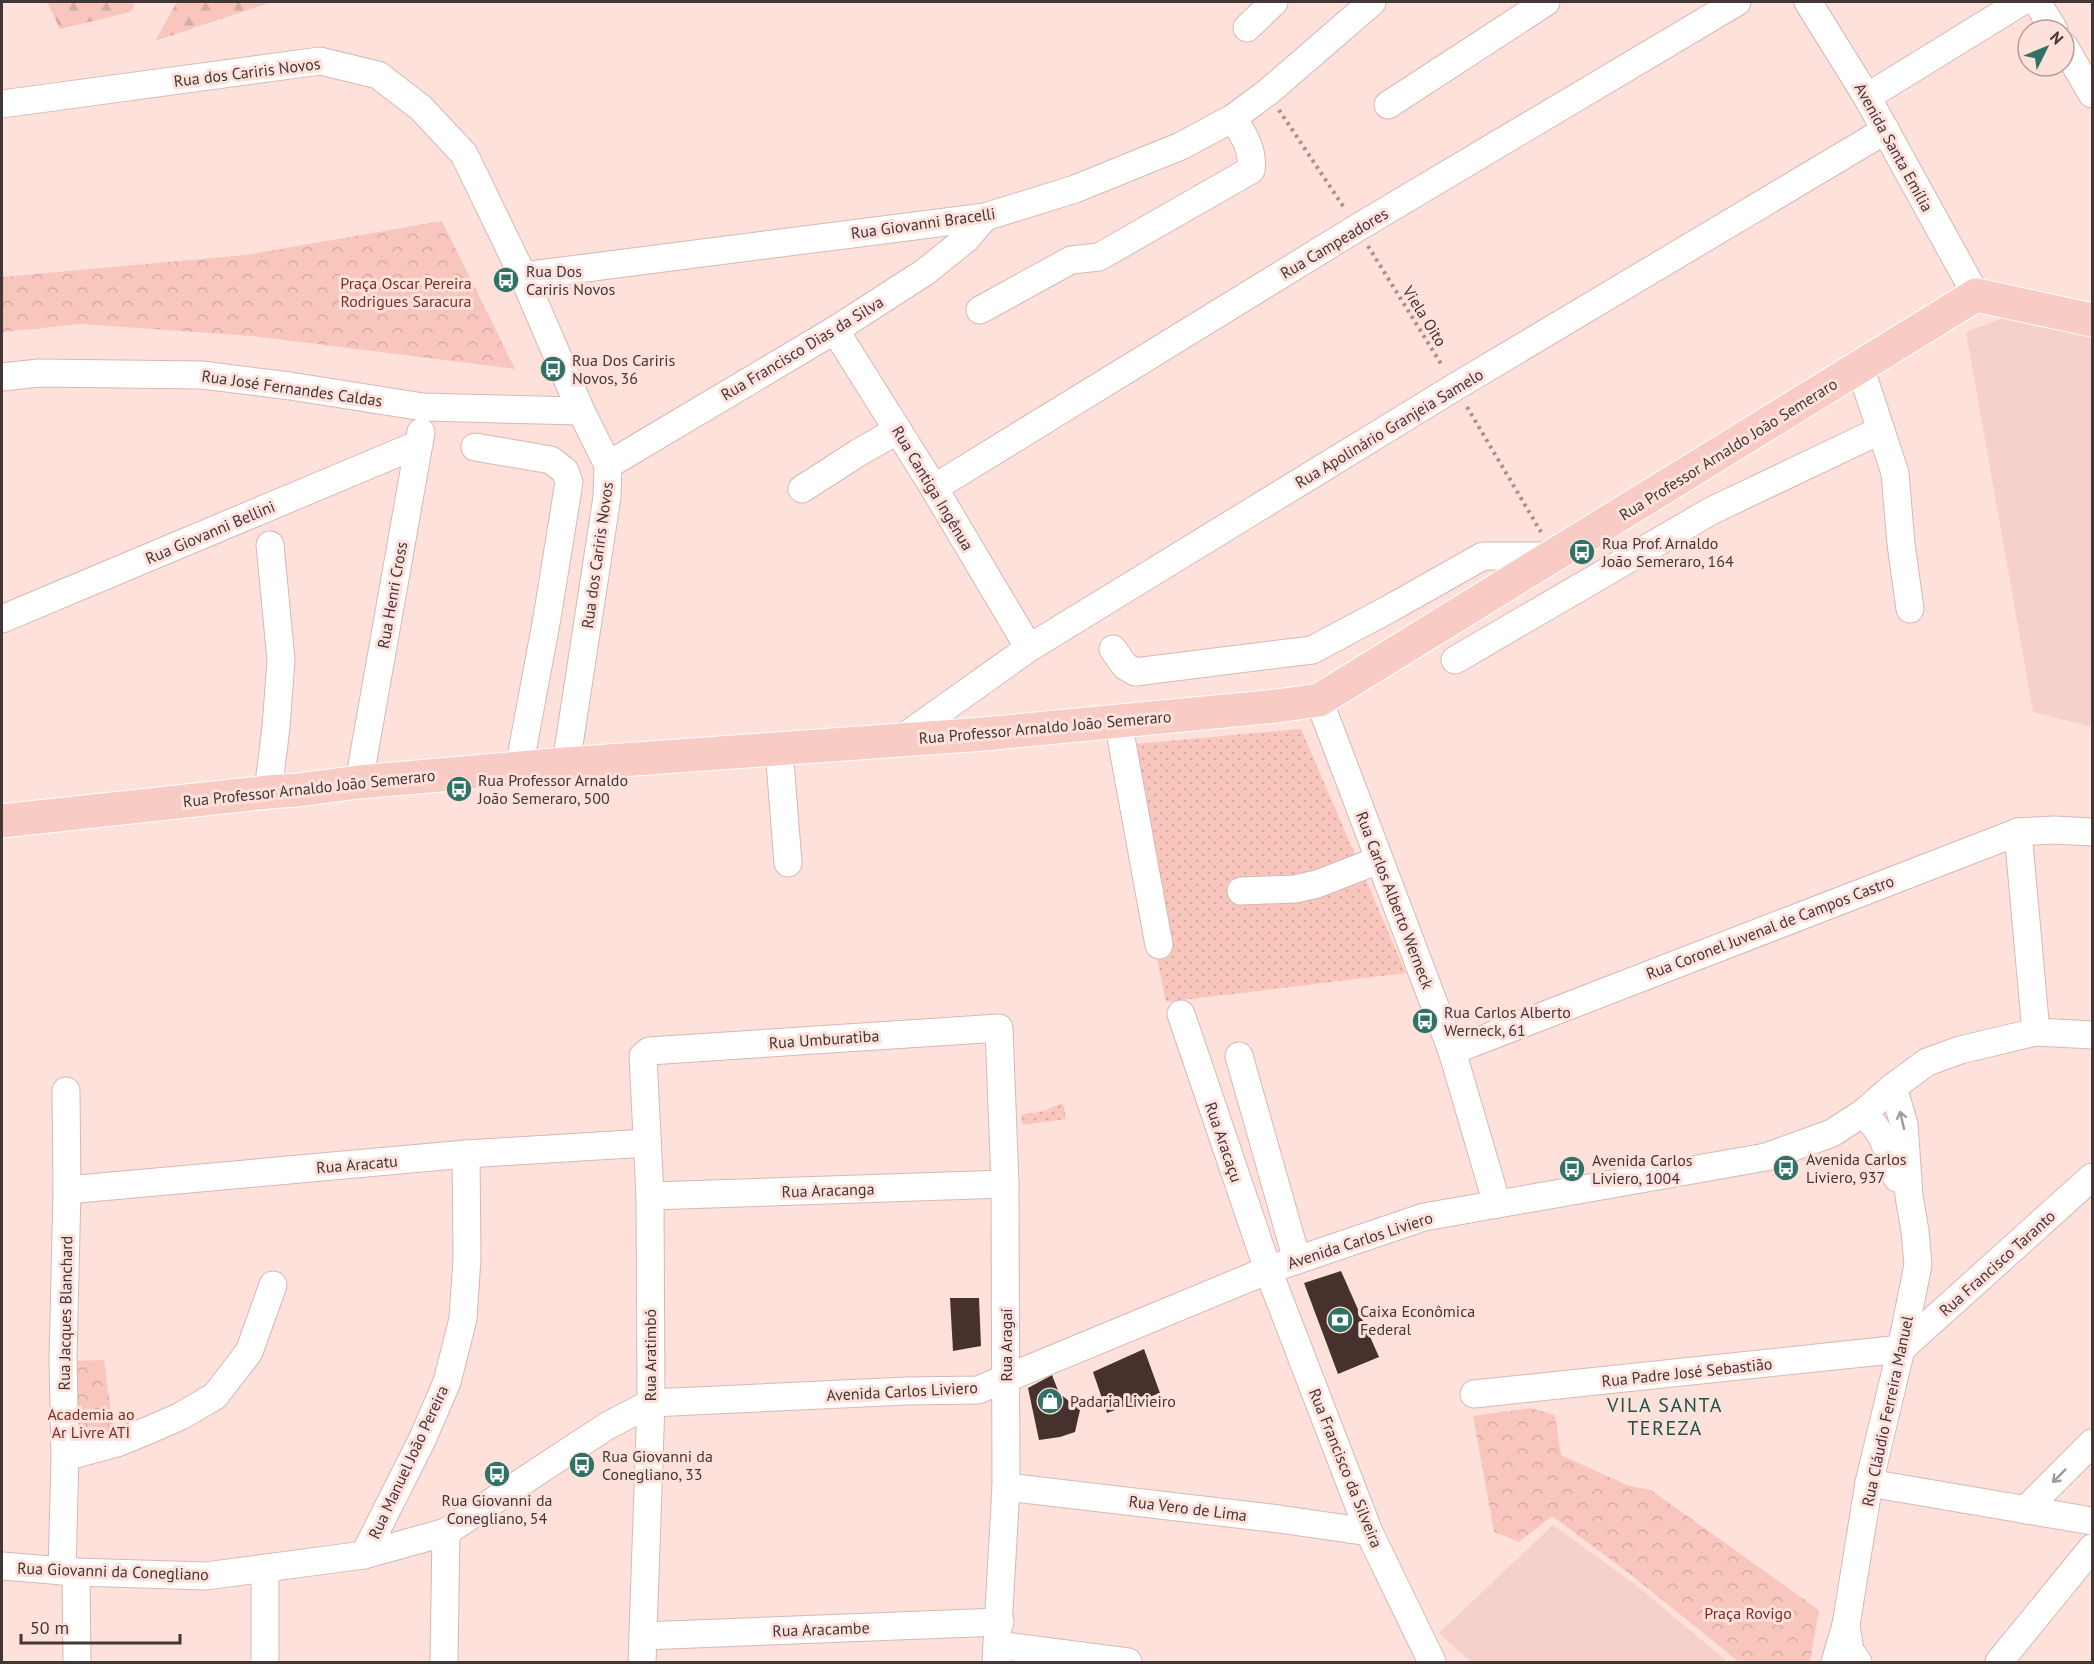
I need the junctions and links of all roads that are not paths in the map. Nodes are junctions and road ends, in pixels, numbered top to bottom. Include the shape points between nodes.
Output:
1 (1274, 2) edge
2 (1545, 2) edge
3 (1737, 2) edge
4 (1808, 2) edge
5 (2021, 2) edge
6 (2037, 2) edge
7 (1369, 3) edge
8 (2047, 18) edge
9 (1247, 28) dead end
10 (2076, 67) edge
11 (2092, 94) edge
12 (1867, 97) junction
13 (2, 104) edge
14 (1388, 105) dead end
15 (1233, 118) junction
16 (1886, 130) junction
17 (985, 217) junction
18 (523, 276) junction
19 (1976, 296) junction
20 (981, 310) dead end
21 (2092, 320) edge
22 (835, 330) junction
23 (1860, 367) junction
24 (2, 377) edge
25 (423, 407) junction
26 (581, 411) junction
27 (898, 430) junction
28 (1881, 430) junction
29 (419, 444) junction
30 (476, 447) dead end
31 (608, 465) junction
32 (934, 488) junction
33 (802, 489) dead end
34 (270, 545) dead end
35 (1556, 556) junction
36 (1910, 609) dead end
37 (2, 619) edge
38 (1029, 648) junction
39 (1113, 649) dead end
40 (1455, 660) dead end
41 (1319, 700) junction
42 (1118, 721) junction
43 (901, 739) junction
44 (779, 749) junction
45 (566, 764) junction
46 (519, 768) junction
47 (359, 782) junction
48 (268, 792) junction
49 (2, 820) edge
50 (2018, 832) junction
51 (2092, 832) edge
52 (1379, 860) junction
53 (788, 863) dead end
54 (1240, 891) dead end
55 (1159, 945) dead end
56 (1180, 1014) dead end
57 (999, 1028) joint
58 (2036, 1032) junction
59 (2092, 1035) edge
60 (650, 1051) joint
61 (1452, 1051) junction
62 (1239, 1056) dead end
63 (1893, 1087) junction
64 (66, 1091) dead end
65 (1863, 1113) junction
66 (646, 1143) junction
67 (466, 1154) junction
68 (2092, 1177) edge
69 (1005, 1184) junction
70 (67, 1190) junction
71 (650, 1196) junction
72 (1909, 1196) junction
73 (1497, 1204) junction
74 (1297, 1260) junction
75 (1268, 1270) junction
76 (273, 1285) dead end
77 (1901, 1349) junction
78 (1006, 1379) junction
79 (1474, 1394) dead end
80 (651, 1403) junction
81 (2092, 1443) edge
82 (65, 1457) junction
83 (1869, 1483) junction
84 (1006, 1487) junction
85 (2025, 1510) junction
86 (2092, 1521) edge
87 (446, 1532) junction
88 (1369, 1532) junction
89 (2092, 1548) edge
90 (364, 1554) junction
91 (2, 1566) edge
92 (265, 1568) junction
93 (69, 1572) junction
94 (1846, 1625) junction
95 (642, 1636) junction
96 (998, 1643) edge
97 (77, 1662) edge
98 (265, 1662) edge
99 (444, 1662) edge
100 (642, 1662) edge
101 (1128, 1662) edge
102 (1432, 1662) edge
103 (1835, 1662) edge
104 (1858, 1662) edge
105 (1999, 1662) edge

1 - 9 street
2 - 14 street
3 - 32 street, Rua Campeadores via 1357,228
4 - 12 street, Avenida Santa Emília
5 - 12 street
6 - 8 street
7 - 15 street, Rua Giovanni Bracelli
10 - 11 street
12 - 16 street, Avenida Santa Emília
13 - 18 street, Rua dos Cariris Novos via 320,61 378,75 421,108 464,154
15 - 17 street, Rua Giovanni Bracelli via 1181,146 1086,185
15 - 20 street via 1253,160 1251,170 1099,257 1071,260
16 - 19 street, Avenida Santa Emília
16 - 38 street, Rua Apolinário Granjeia Samelo via 1455,387
17 - 18 street, Rua Giovanni Bracelli
17 - 22 street, Rua Francisco Dias da Silva via 955,249 925,272
18 - 26 street, Rua dos Cariris Novos
19 - 21 main road
19 - 23 main road, Rua Professor Arnaldo João Semeraro
22 - 27 street, Rua Cantiga Ingênua
22 - 31 street, Rua Francisco Dias da Silva
23 - 28 street
23 - 35 main road, Rua Professor Arnaldo João Semeraro
24 - 25 street, Rua José Fernandes Caldas via 39,373 202,375
25 - 26 street, Rua José Fernandes Caldas
25 - 29 street, Rua Henri Cross
26 - 31 street, Rua dos Cariris Novos
27 - 32 street, Rua Cantiga Ingênua
27 - 33 street
28 - 36 street via 1895,473
28 - 40 street via 1711,511
29 - 37 street, Rua Giovanni Bellini
29 - 47 street, Rua Henri Cross
30 - 46 street via 551,460 565,471 569,482
31 - 45 street, Rua dos Cariris Novos via 608,497
32 - 38 street, Rua Cantiga Ingênua
34 - 48 street via 281,660
35 - 39 street via 1483,556 1312,650 1135,672 1125,666
35 - 41 main road, Rua Professor Arnaldo João Semeraro
38 - 43 street, Rua Apolinário Granjeia Samelo
41 - 42 main road, Rua Professor Arnaldo João Semeraro
41 - 52 street, Rua Carlos Alberto Werneck
42 - 43 main road, Rua Professor Arnaldo João Semeraro
42 - 55 street
43 - 44 main road, Rua Professor Arnaldo João Semeraro
44 - 45 main road, Rua Professor Arnaldo João Semeraro
44 - 53 street
45 - 46 main road, Rua Professor Arnaldo João Semeraro
46 - 47 main road, Rua Professor Arnaldo João Semeraro
47 - 48 main road, Rua Professor Arnaldo João Semeraro
48 - 49 main road, Rua Professor Arnaldo João Semeraro
50 - 51 street, Rua Coronel Juvenal de Campos Castro
50 - 58 street
50 - 61 street, Rua Coronel Juvenal de Campos Castro
52 - 54 street via 1295,889
52 - 61 street, Rua Carlos Alberto Werneck
56 - 75 street, Rua Aracaçu
57 - 60 street, Rua Umburatiba
57 - 69 street, Rua Aragaí
58 - 59 street, Avenida Carlos Liviero
58 - 63 street, Avenida Carlos Liviero via 1959,1050 1927,1062
60 - 66 street, Rua Aratimbó via 642,1060
61 - 73 street, Rua Carlos Alberto Werneck
62 - 74 street
63 - 65 street, Avenida Carlos Liviero
72 -> 63 street, Rua Cláudio Ferreira Manuel via 1904,1124
64 - 70 street, Rua Jacques Blanchard
65 - 72 street, Rua Cláudio Ferreira Manuel via 1887,1144 1896,1177
65 - 73 street, Avenida Carlos Liviero via 1832,1133 1766,1157
66 - 67 street, Rua Aracatu
66 - 71 street, Rua Aratimbó
67 - 70 street, Rua Aracatu
67 - 90 street, Rua Manuel João Pereira via 463,1319 447,1382
68 - 77 street, Rua Francisco Taranto
69 - 71 street, Rua Aracanga
69 - 78 street, Rua Aragaí
70 - 82 street, Rua Jacques Blanchard
71 - 80 street, Rua Aratimbó
72 - 77 street, Rua Cláudio Ferreira Manuel via 1918,1265
73 - 74 street, Avenida Carlos Liviero via 1424,1217
74 - 75 street, Avenida Carlos Liviero
75 - 78 street, Avenida Carlos Liviero
75 - 88 street, Rua Francisco da Silveira
76 - 82 street via 249,1352 215,1396 149,1430
77 - 79 street, Rua Padre José Sebastião
77 - 83 street, Rua Cláudio Ferreira Manuel
78 - 80 street, Avenida Carlos Liviero via 978,1390
78 - 84 street, Rua Aragaí
80 - 87 street, Rua Giovanni da Conegliano via 607,1426
80 - 95 street, Rua Aratimbó
81 -> 85 street
82 - 93 street, Rua Jacques Blanchard
83 - 85 street
83 - 94 street, Rua Cláudio Ferreira Manuel
84 - 88 street, Rua Vero de Lima
84 - 96 street, Rua Aragaí
85 - 86 street
87 - 90 street, Rua Giovanni da Conegliano
87 - 99 street
88 - 102 street, Rua Francisco da Silveira
89 - 105 street
90 - 92 street, Rua Giovanni da Conegliano
91 - 93 street, Rua Giovanni da Conegliano
92 - 93 street, Rua Giovanni da Conegliano via 206,1576
92 - 98 street
93 - 97 street, Rua Jacques Blanchard
94 - 103 street, Rua Cláudio Ferreira Manuel
94 - 104 street via 1851,1651
95 - 96 street, Rua Aracambe
95 - 100 street, Rua Aratimbó
96 - 101 street, Rua Aracambe

